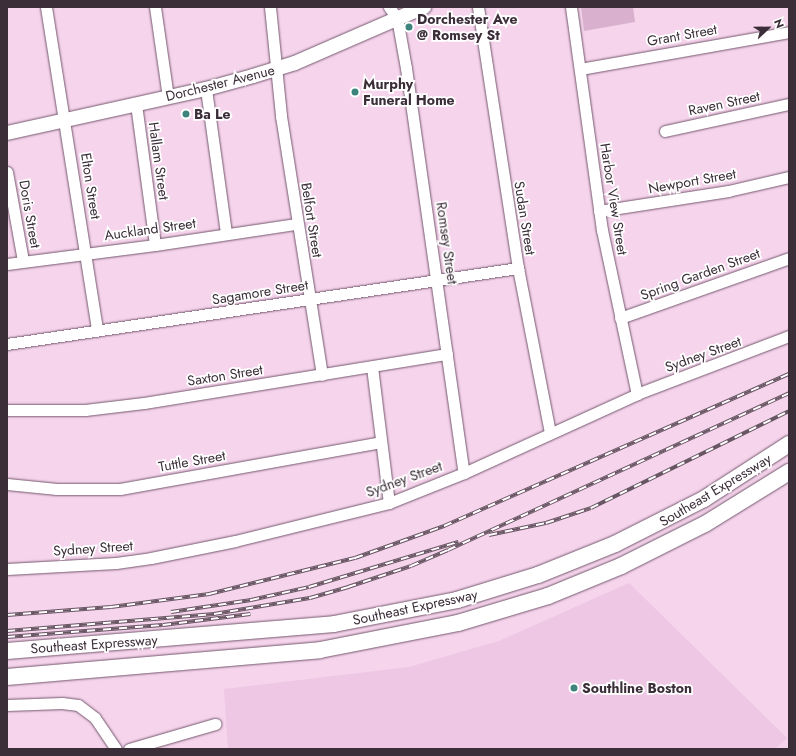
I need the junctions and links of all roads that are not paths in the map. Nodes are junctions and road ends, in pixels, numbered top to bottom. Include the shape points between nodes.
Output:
1 (46, 7) edge
2 (155, 7) edge
3 (270, 7) edge
4 (424, 7) edge
5 (478, 7) edge
6 (571, 7) edge
7 (393, 13) edge
8 (789, 32) edge
9 (276, 69) junction
10 (580, 69) junction
11 (206, 89) junction
12 (168, 97) junction
13 (136, 104) junction
14 (789, 104) edge
15 (65, 119) junction
16 (665, 131) dead end
17 (7, 133) edge
18 (7, 172) edge
19 (789, 177) edge
20 (599, 211) junction
21 (296, 224) junction
22 (226, 234) junction
23 (155, 245) junction
24 (86, 252) junction
25 (789, 258) edge
26 (23, 261) junction
27 (7, 264) edge
28 (518, 268) junction
29 (436, 280) junction
30 (310, 299) junction
31 (620, 318) junction
32 (97, 330) junction
33 (789, 336) edge
34 (7, 344) edge
35 (447, 354) junction
36 (372, 367) junction
37 (322, 375) junction
38 (637, 394) junction
39 (7, 410) edge
40 (550, 432) junction
41 (381, 442) junction
42 (789, 444) edge
43 (789, 472) edge
44 (464, 473) junction
45 (7, 484) edge
46 (389, 503) junction
47 (7, 569) edge
48 (7, 651) edge
49 (7, 677) edge
50 (7, 705) edge
51 (215, 724) dead end
52 (116, 749) edge
53 (129, 749) edge

1 - 15 street, Elton Street
2 - 12 street
3 - 9 street, Belfort Street
4 - 7 main road, Dorchester Avenue
5 - 28 street, Sudan Street
6 - 10 street, Harbor View Street
7 - 9 main road, Dorchester Avenue
7 - 29 street, Romsey Street
8 - 10 street, Grant Street
9 - 11 main road, Dorchester Avenue
9 - 21 street, Belfort Street
10 - 20 street, Harbor View Street
11 - 12 main road, Dorchester Avenue
11 - 22 street
12 - 13 main road, Dorchester Avenue
13 - 15 main road, Dorchester Avenue
13 - 23 street, Hallam Street
14 - 16 street, Raven Street
15 - 17 main road, Dorchester Avenue
15 - 24 street, Elton Street
18 - 26 street, Doris Street
19 - 20 street, Newport Street via 728,191
20 - 31 street, Harbor View Street
21 - 22 street, Auckland Street
21 - 30 street, Belfort Street
22 - 23 street, Auckland Street
23 - 24 street, Auckland Street
24 - 26 street, Auckland Street
24 - 32 street, Elton Street
25 - 31 street, Spring Garden Street
26 - 27 street, Auckland Street
28 - 29 street, Sagamore Street
28 - 40 street, Sudan Street
29 - 30 street, Sagamore Street
29 - 35 street, Romsey Street
30 - 32 street, Sagamore Street
30 - 37 street, Belfort Street
31 - 38 street, Harbor View Street
32 - 34 street, Sagamore Street
33 - 38 street, Sydney Street via 748,354
35 - 36 street, Saxton Street
35 - 44 street, Romsey Street
36 - 37 street, Saxton Street
36 - 41 street
37 - 39 street, Saxton Street via 85,410
38 - 40 street, Sydney Street
40 - 44 street, Sydney Street
41 - 45 street, Tuttle Street via 120,489 57,489
41 - 46 street
42 - 48 highway, Southeast Expressway via 716,492 634,535 552,570 464,598 396,614 334,624
43 - 49 highway, Southeast Expressway via 712,520 621,566 548,596 452,625 320,650
44 - 46 street, Sydney Street
46 - 47 street, Sydney Street via 235,541 151,558 116,563
50 - 52 street via 78,705 95,718
51 - 53 street

